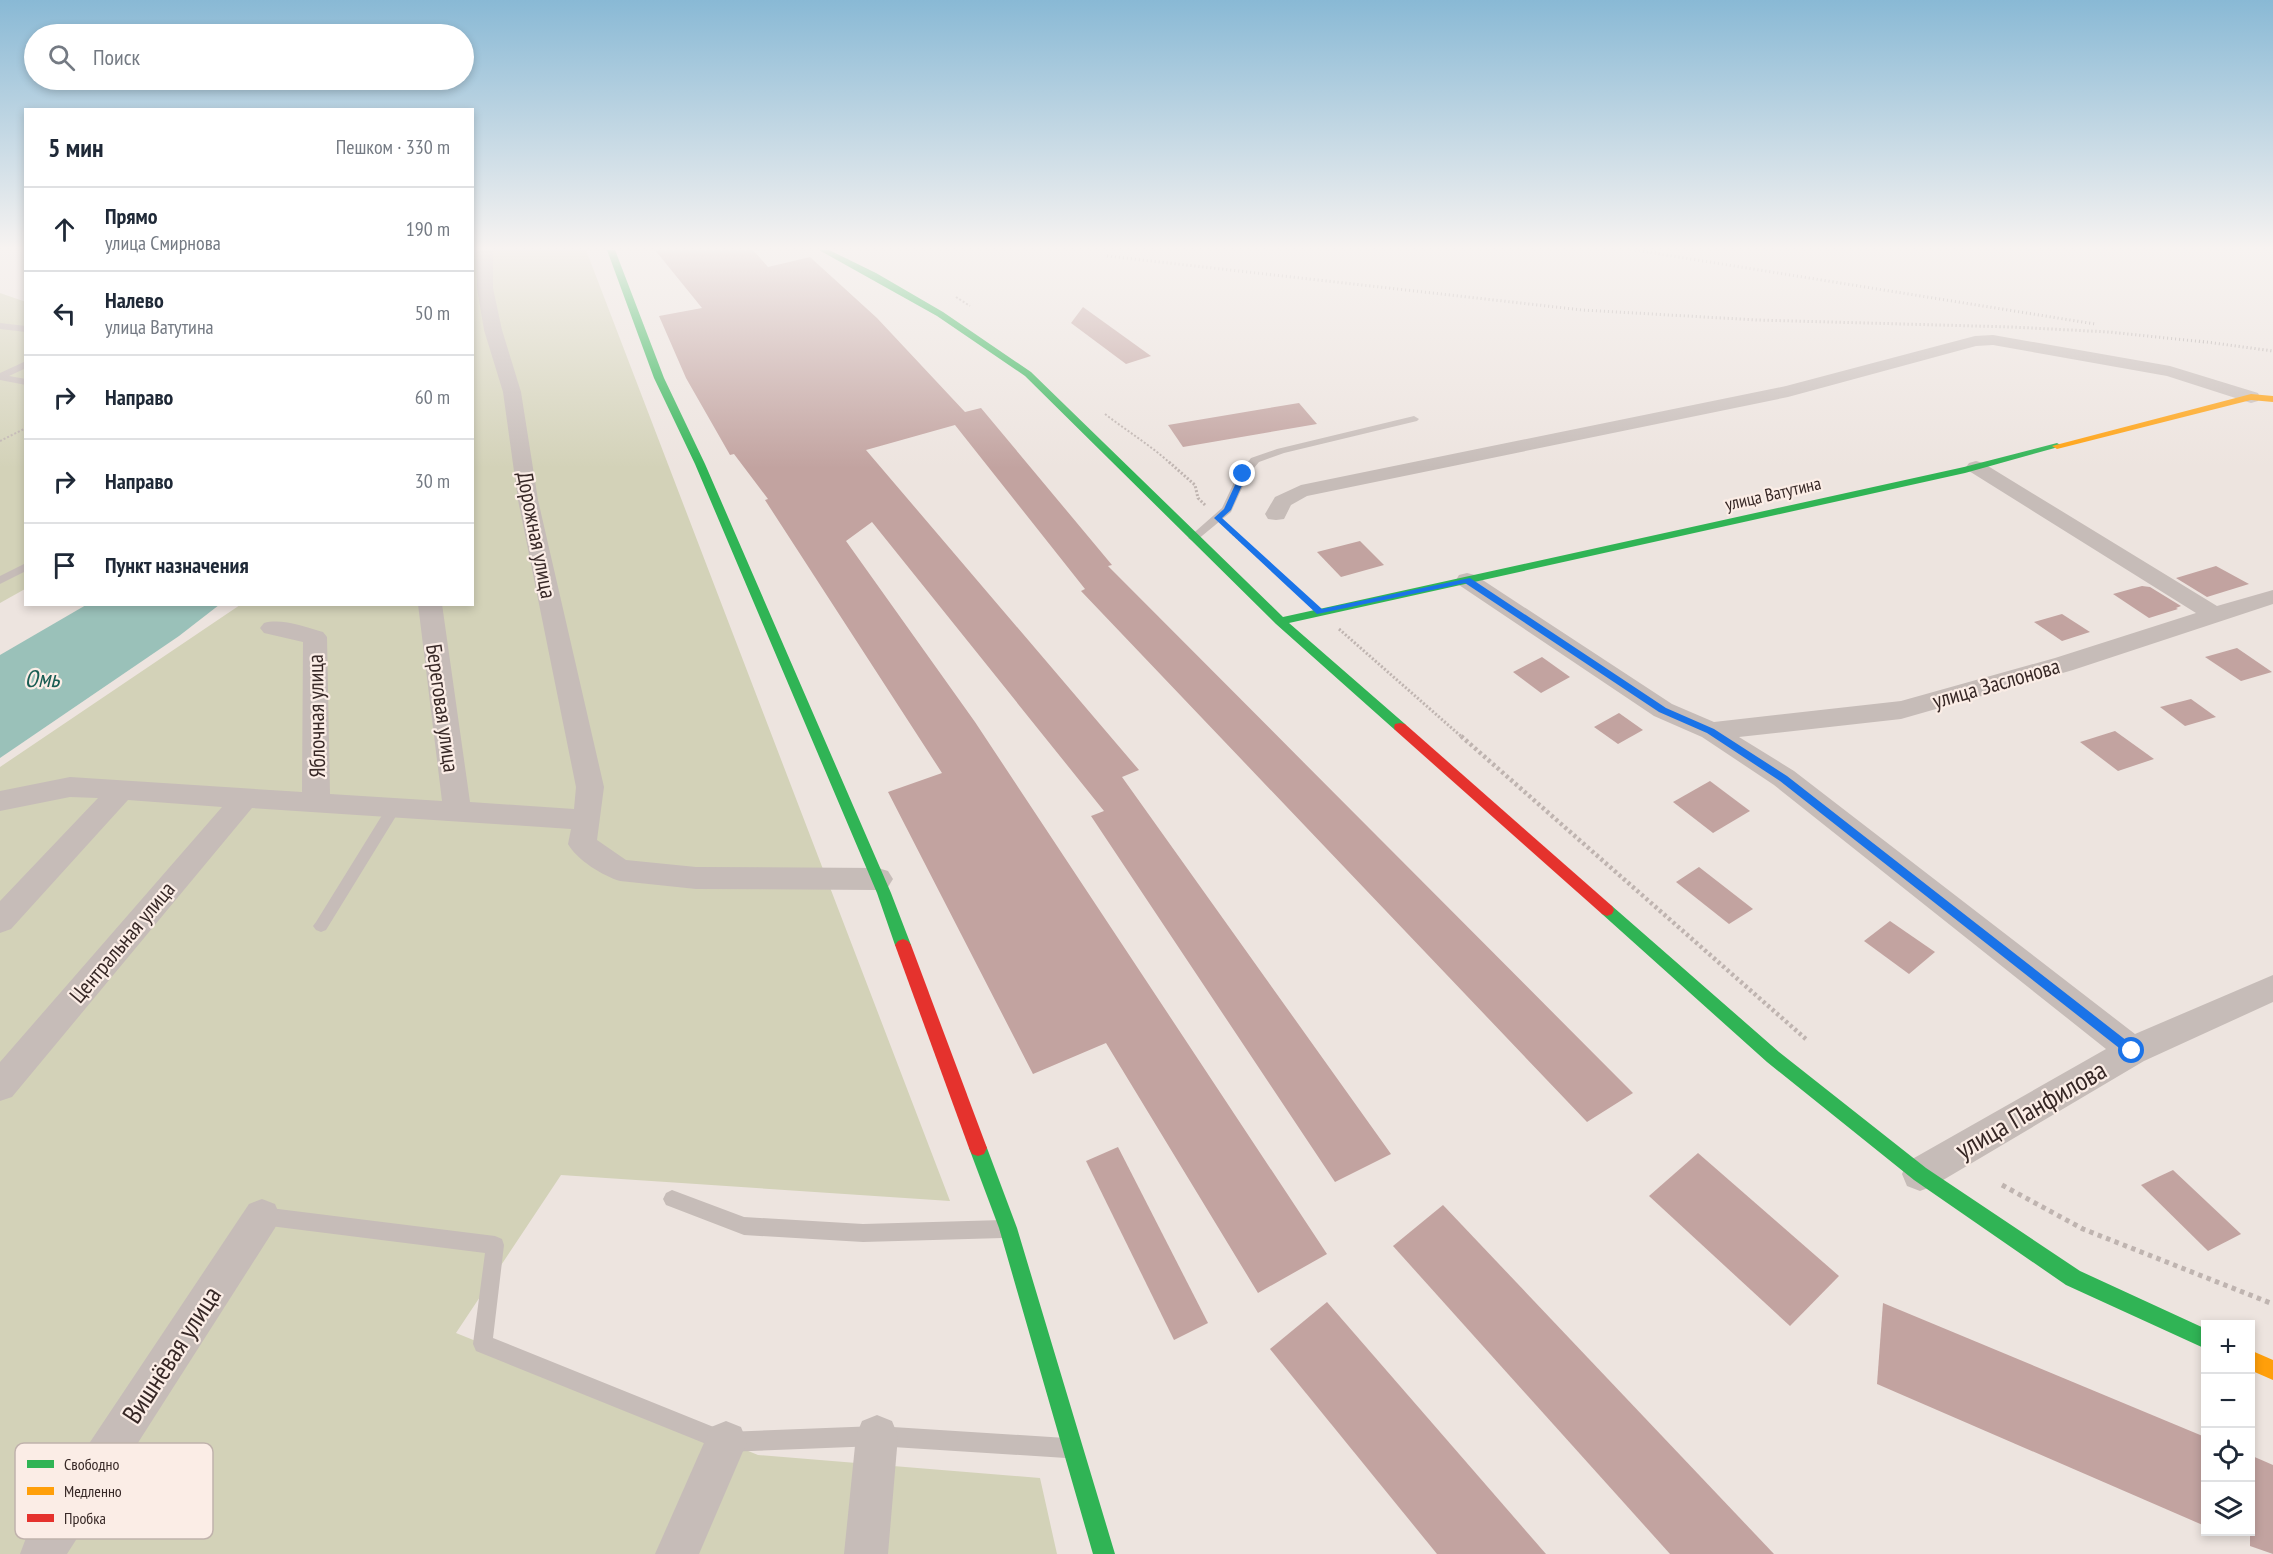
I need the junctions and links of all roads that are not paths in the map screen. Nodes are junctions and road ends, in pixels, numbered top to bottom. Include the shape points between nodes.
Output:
1 (492, 323) edge
2 (638, 323) edge
3 (952, 323) edge
4 (0, 326) edge
5 (24, 329) edge
6 (24, 365) edge
7 (0, 377) edge
8 (24, 382) edge
9 (2251, 397) junction
10 (2273, 399) edge
11 (1414, 419) dead end
12 (1976, 467) junction
13 (1276, 514) dead end
14 (1193, 538) junction
15 (24, 567) edge
16 (1467, 580) junction
17 (0, 581) edge
18 (2273, 597) edge
19 (430, 606) edge
20 (2214, 614) junction
21 (1280, 621) junction
22 (272, 628) dead end
23 (1711, 731) junction
24 (121, 790) junction
25 (245, 798) junction
26 (0, 801) edge
27 (316, 803) junction
28 (394, 808) junction
29 (457, 812) junction
30 (586, 820) junction
31 (878, 879) junction
32 (0, 921) edge
33 (321, 926) dead end
34 (2273, 988) edge
35 (2132, 1051) junction
36 (0, 1086) edge
37 (1920, 1174) junction
38 (672, 1199) dead end
39 (262, 1216) joint
40 (1008, 1228) junction
41 (2201, 1337) edge
42 (2255, 1362) edge
43 (2273, 1370) edge
44 (877, 1436) junction
45 (726, 1442) junction
46 (114, 1443) edge
47 (1073, 1448) junction
48 (52, 1539) edge
49 (42, 1554) edge
50 (677, 1554) edge
51 (866, 1554) edge
52 (1104, 1554) edge

1 - 30 street, Дорожная улица via 512,392 528,500 590,787
2 - 31 street
3 - 14 street via 1028,374
4 - 5 lane
6 - 7 lane
7 - 8 lane
9 - 10 street, улица Ватутина
9 - 12 street, улица Ватутина
9 - 13 street via 2138,364 1993,340 1975,341 1788,391 1301,491 1282,501
11 - 14 lane via 1255,460 1243,474 1227,510
12 - 16 street, улица Ватутина
12 - 20 street
14 - 21 street
15 - 17 lane
16 - 21 street, улица Ватутина
16 - 23 street via 1663,710
18 - 20 street, улица Заслонова
19 - 29 street, Береговая улица
20 - 23 street, улица Заслонова via 2064,664 1900,710
21 - 37 street via 1773,1057
22 - 27 street, Яблочная улица via 315,638
23 - 35 street via 1784,778
24 - 25 street
24 - 26 street via 70,787
24 - 32 street
25 - 27 street
25 - 36 street, Центральная улица
27 - 28 street
28 - 29 street
28 - 33 lane
29 - 30 street
30 - 31 street, Дорожная улица via 582,844 620,870 696,878
31 - 40 street
34 - 35 street, улица Панфилова
35 - 37 street, улица Панфилова
37 - 41 street via 2073,1278
38 - 40 lane via 744,1226 863,1233
39 - 45 lane via 495,1245 483,1344
39 - 46 street, Вишнёвая улица
40 - 47 street
42 - 43 street
44 - 45 lane
44 - 47 lane
44 - 51 street
45 - 50 street
47 - 52 street
48 - 49 street, Вишнёвая улица

